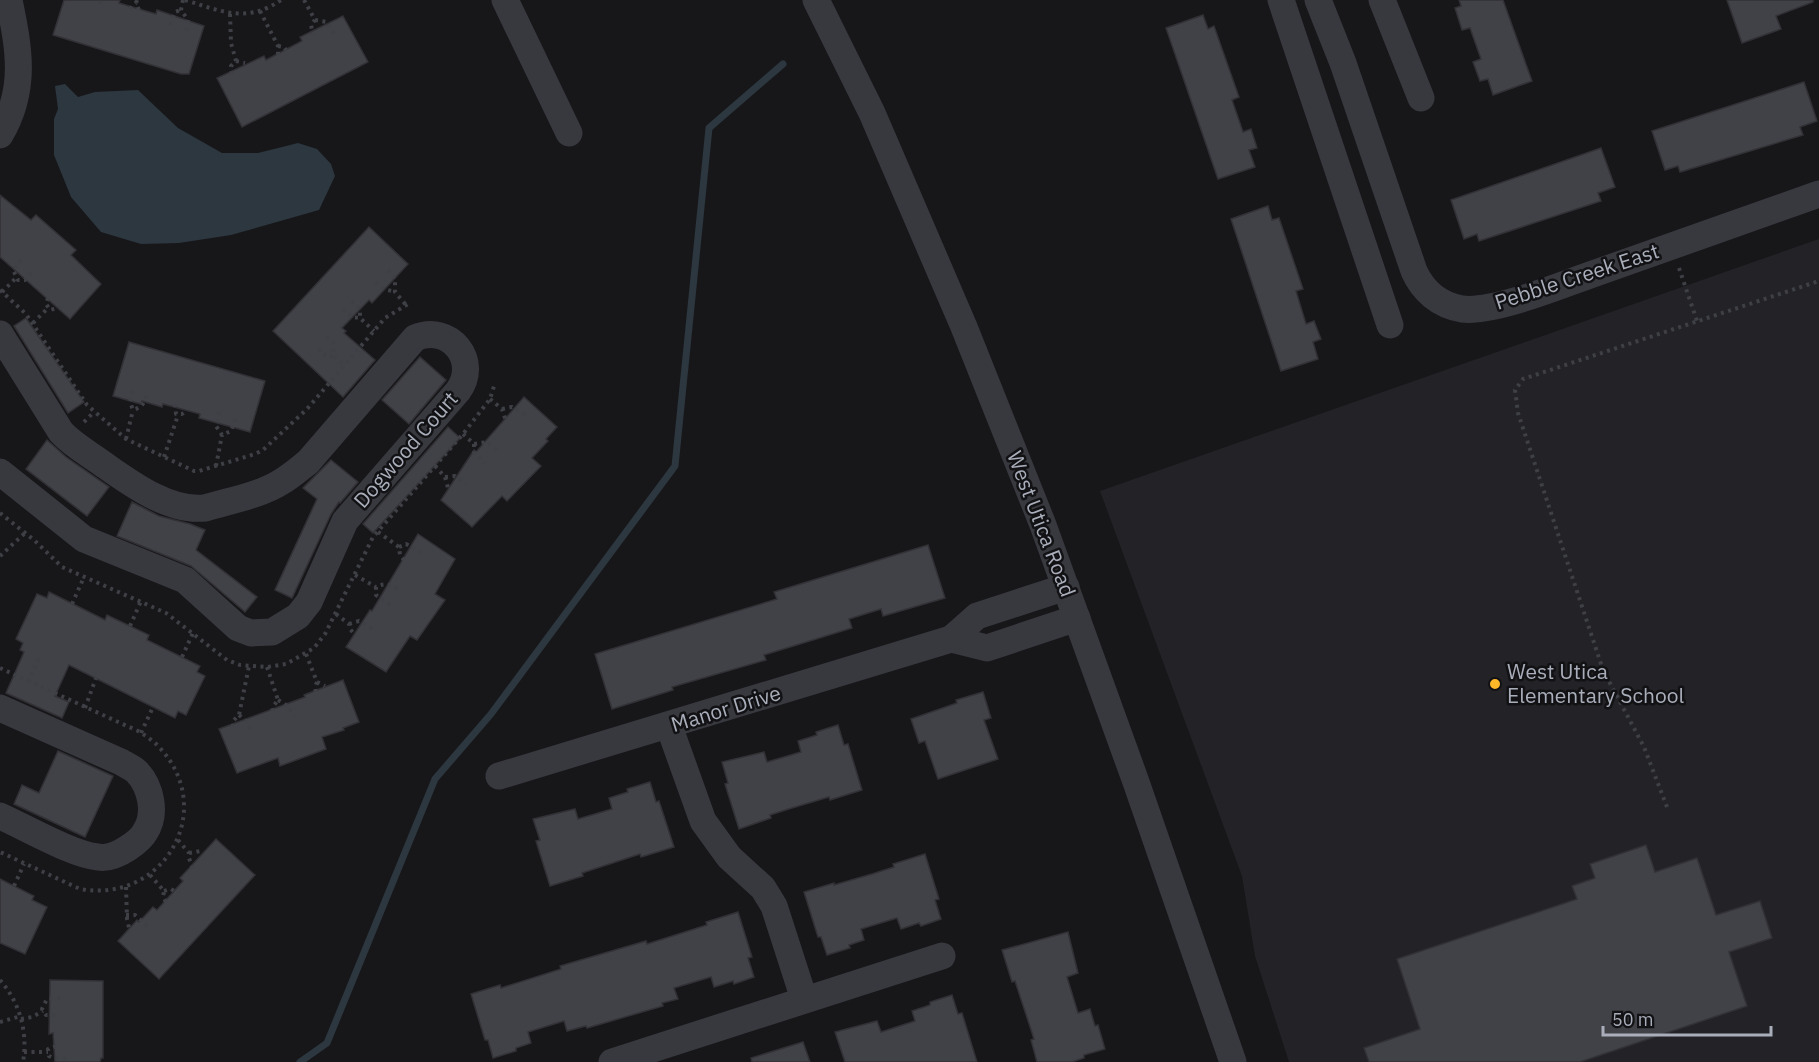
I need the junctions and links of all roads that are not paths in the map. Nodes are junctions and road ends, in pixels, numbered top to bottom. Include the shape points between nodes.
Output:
1 (9, 0) edge
2 (505, 0) edge
3 (816, 0) edge
4 (1281, 0) edge
5 (1318, 0) edge
6 (1382, 0) edge
7 (1421, 98) dead end
8 (569, 133) dead end
9 (0, 135) edge
10 (1372, 150) junction
11 (1336, 163) junction
12 (1819, 194) edge
13 (1390, 326) dead end
14 (0, 334) edge
15 (0, 472) edge
16 (1066, 587) junction
17 (1077, 618) junction
18 (951, 639) junction
19 (0, 708) edge
20 (669, 726) junction
21 (499, 776) dead end
22 (0, 816) edge
23 (942, 956) dead end
24 (804, 999) junction
25 (612, 1062) edge
26 (1233, 1062) edge

1 - 9 street via 19,52 19,75 16,97
2 - 8 street
3 - 16 street, West Utica Road via 872,113 964,327
4 - 11 street
5 - 10 street, Pebble Creek East
6 - 7 street
10 - 11 street
10 - 12 street, Pebble Creek East via 1414,271 1424,289 1441,303 1463,309 1498,304
11 - 13 street
14 - 15 street, Dogwood Court via 61,432 72,442 131,484 196,509 265,489 296,472 415,338 436,334 447,338 461,352 466,374 458,391 345,521 309,602 298,616 272,632 251,633 238,628 185,580 84,539
16 - 17 street, West Utica Road
16 - 18 street, Manor Drive via 977,616
17 - 18 street via 987,648
17 - 26 street, West Utica Road
18 - 20 street, Manor Drive
19 - 22 street via 136,771 152,802 145,833 110,857 80,853
20 - 21 street, Manor Drive
20 - 24 street via 703,821 729,856 763,888 774,906
23 - 24 street
24 - 25 street

